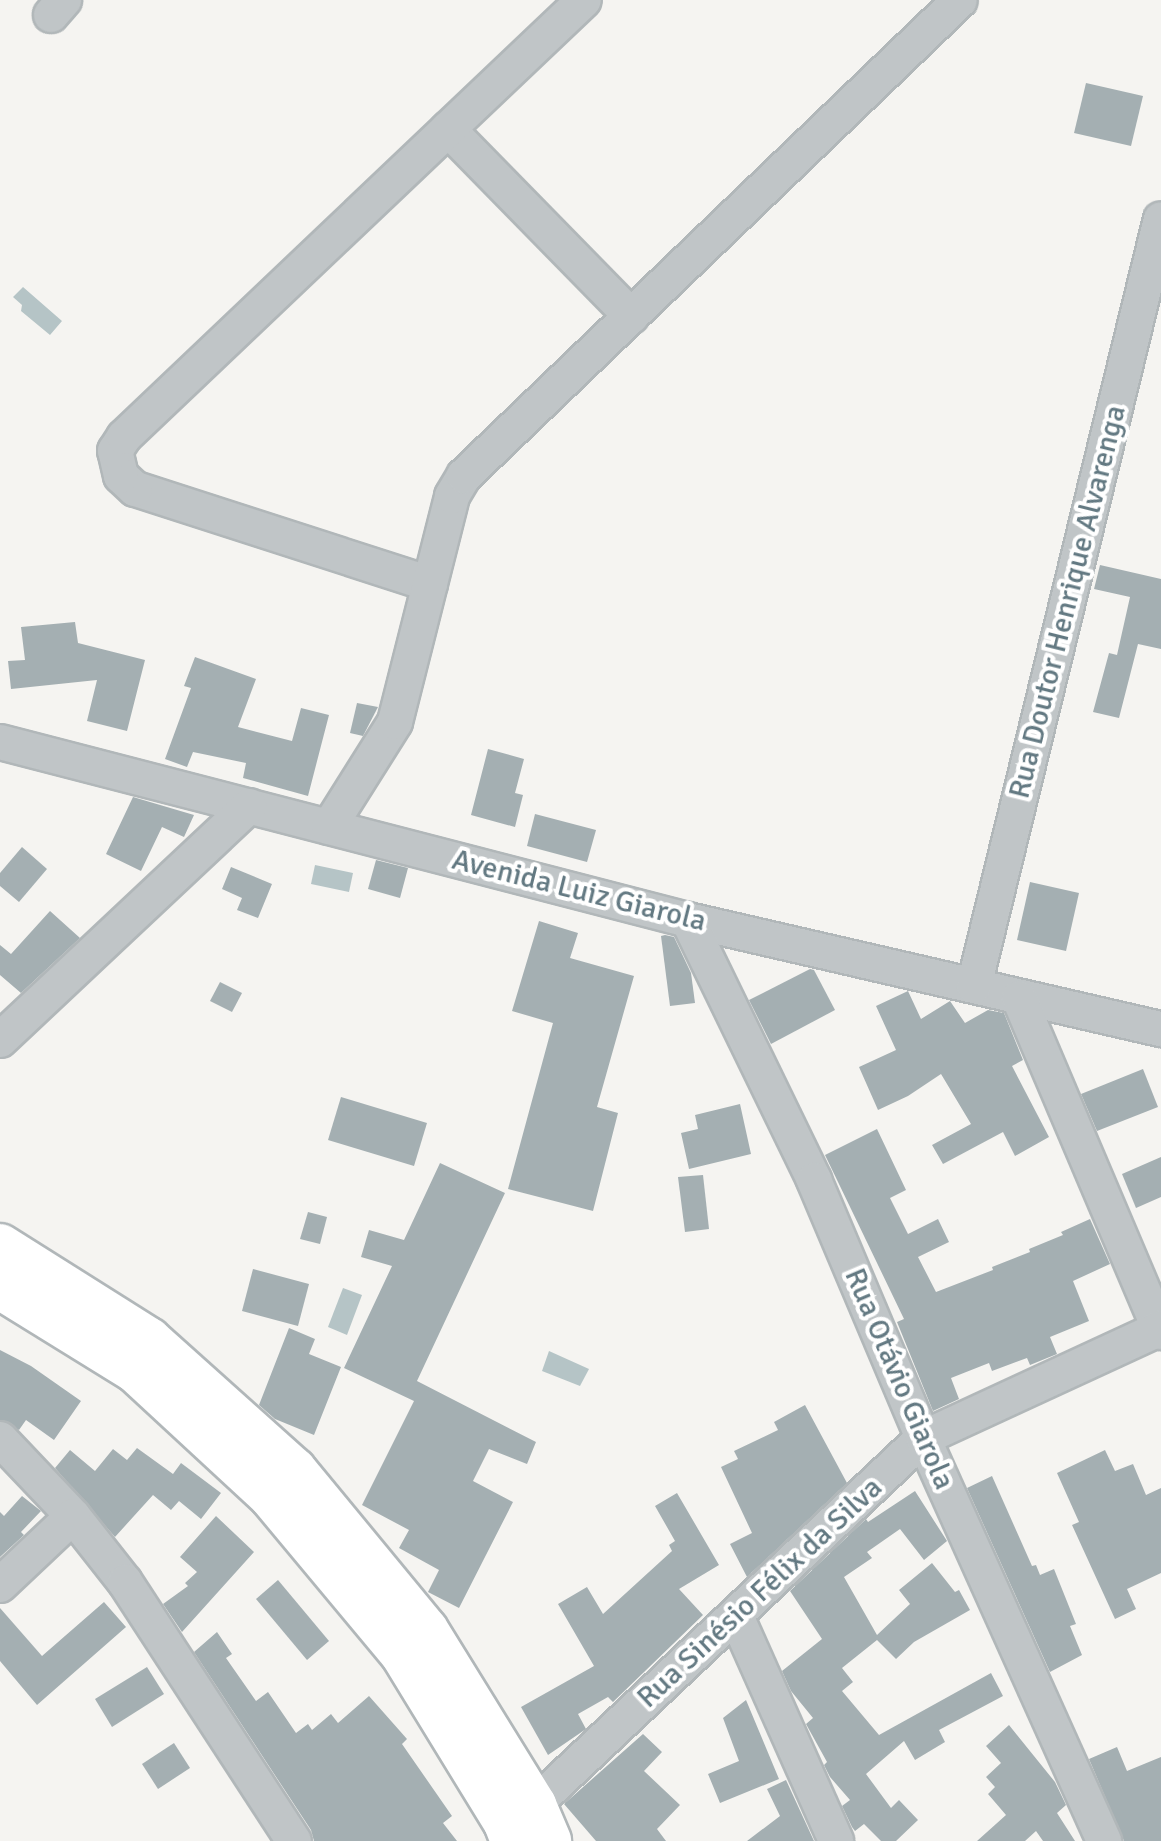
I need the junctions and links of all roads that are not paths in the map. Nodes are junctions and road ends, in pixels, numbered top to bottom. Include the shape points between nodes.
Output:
1 (584, 0) edge
2 (960, 0) edge
3 (448, 129) junction
4 (1161, 219) edge
5 (631, 316) junction
6 (430, 584) junction
7 (0, 742) edge
8 (249, 806) junction
9 (329, 827) junction
10 (688, 920) junction
11 (974, 986) junction
12 (1019, 998) junction
13 (1161, 1029) edge
14 (0, 1040) edge
15 (0, 1246) edge
16 (0, 1287) edge
17 (1160, 1330) edge
18 (143, 1355) junction
19 (923, 1438) junction
20 (0, 1439) edge
21 (73, 1516) junction
22 (0, 1585) edge
23 (736, 1616) junction
24 (526, 1827) edge
25 (294, 1841) edge
26 (836, 1841) edge
27 (1104, 1841) edge

1 - 3 street
2 - 5 street
3 - 5 street
3 - 6 street via 115,451 115,466 135,489
4 - 11 street, Rua Doutor Henrique Alvarenga
5 - 6 street via 464,476 452,496
6 - 9 street via 395,722
7 - 8 street, Avenida Luiz Giarola
8 - 9 street, Avenida Luiz Giarola
8 - 14 street
9 - 10 street, Avenida Luiz Giarola
10 - 11 street, Avenida Luiz Giarola
10 - 19 street, Rua Otávio Giarola via 814,1180
11 - 12 street, Avenida Luiz Giarola
12 - 13 street, Avenida Luiz Giarola
12 - 17 street
15 - 18 main road
16 - 18 main road
17 - 19 street, Rua Sinésio Félix da Silva
18 - 24 main road via 414,1642
19 - 23 street, Rua Sinésio Félix da Silva
19 - 27 street, Rua Otávio Giarola
20 - 21 street
21 - 22 street
21 - 25 street via 125,1582
23 - 24 street, Rua Sinésio Félix da Silva
23 - 26 street

